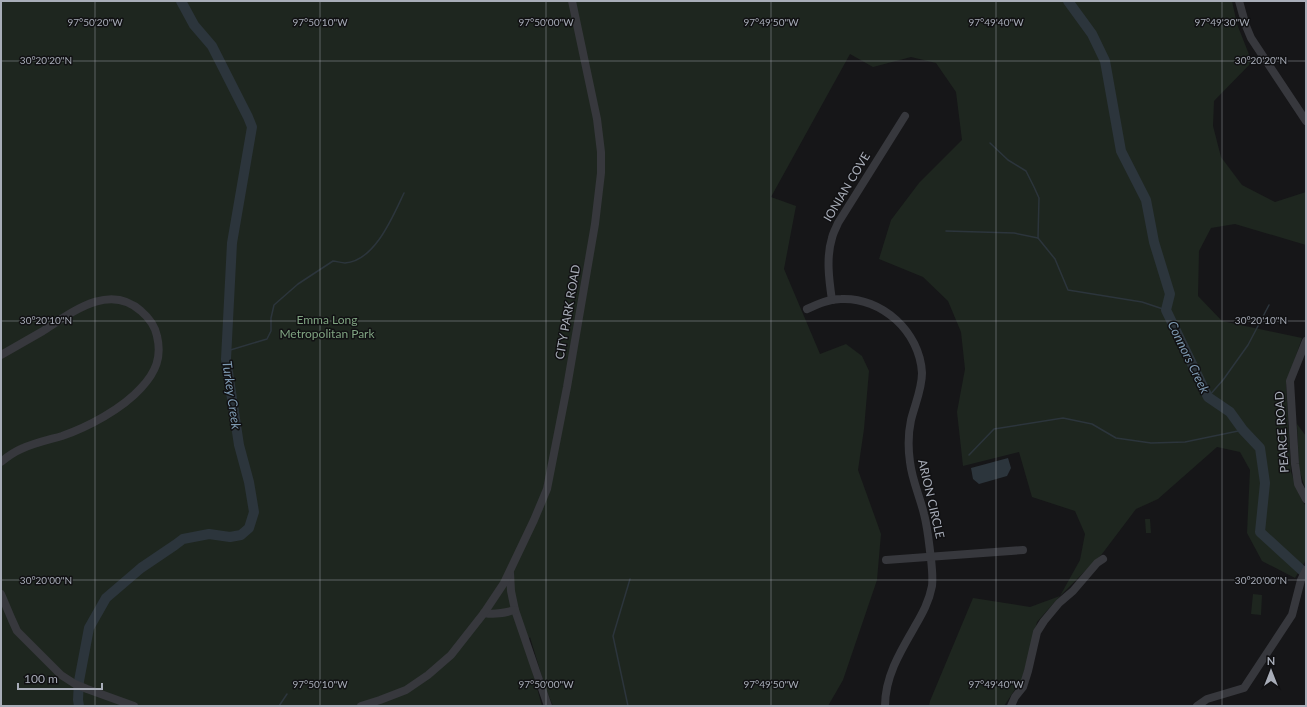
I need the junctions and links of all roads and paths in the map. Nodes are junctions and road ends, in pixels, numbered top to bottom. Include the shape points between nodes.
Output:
1 (572, 1) edge
2 (1238, 1) edge
3 (1304, 112) edge
4 (905, 116) dead end
5 (1306, 122) edge
6 (832, 300) junction
7 (807, 309) dead end
8 (1306, 341) edge
9 (1, 355) edge
10 (1, 462) edge
11 (1306, 499) edge
12 (1023, 550) dead end
13 (931, 557) junction
14 (1103, 559) dead end
15 (886, 560) dead end
16 (510, 571) junction
17 (1305, 573) edge
18 (1, 594) edge
19 (515, 610) junction
20 (484, 613) junction
21 (134, 706) edge
22 (361, 706) edge
23 (548, 706) edge
24 (885, 706) edge
25 (1011, 706) edge
26 (1197, 706) edge

1 - 16 street, CITY PARK ROAD via 598,124 601,181 549,480 541,504
2 - 3 street via 1251,38
3 - 5 street
4 - 6 street, IONIAN COVE via 838,223 832,238 829,282
6 - 7 street, ARION CIRCLE
6 - 13 street, ARION CIRCLE via 856,300 882,309 898,321 914,342 922,380 909,429 908,451 926,522
8 - 11 street, PEARCE ROAD via 1290,381 1295,464 1298,484
9 - 10 street via 82,306 113,299 129,302 146,316 157,334 159,349 154,371 132,398 86,425 22,448
12 - 13 street
13 - 15 street
13 - 24 street, ARION CIRCLE via 932,585 929,597 894,664
14 - 25 street via 1059,603 1037,632 1023,687
16 - 19 street
16 - 20 street, CITY PARK ROAD
17 - 26 street via 1292,615 1244,688 1207,699
18 - 21 street via 17,631 61,675 75,684
19 - 20 street via 504,614
19 - 23 street
20 - 22 street, CITY PARK ROAD via 451,655 428,675 398,694

